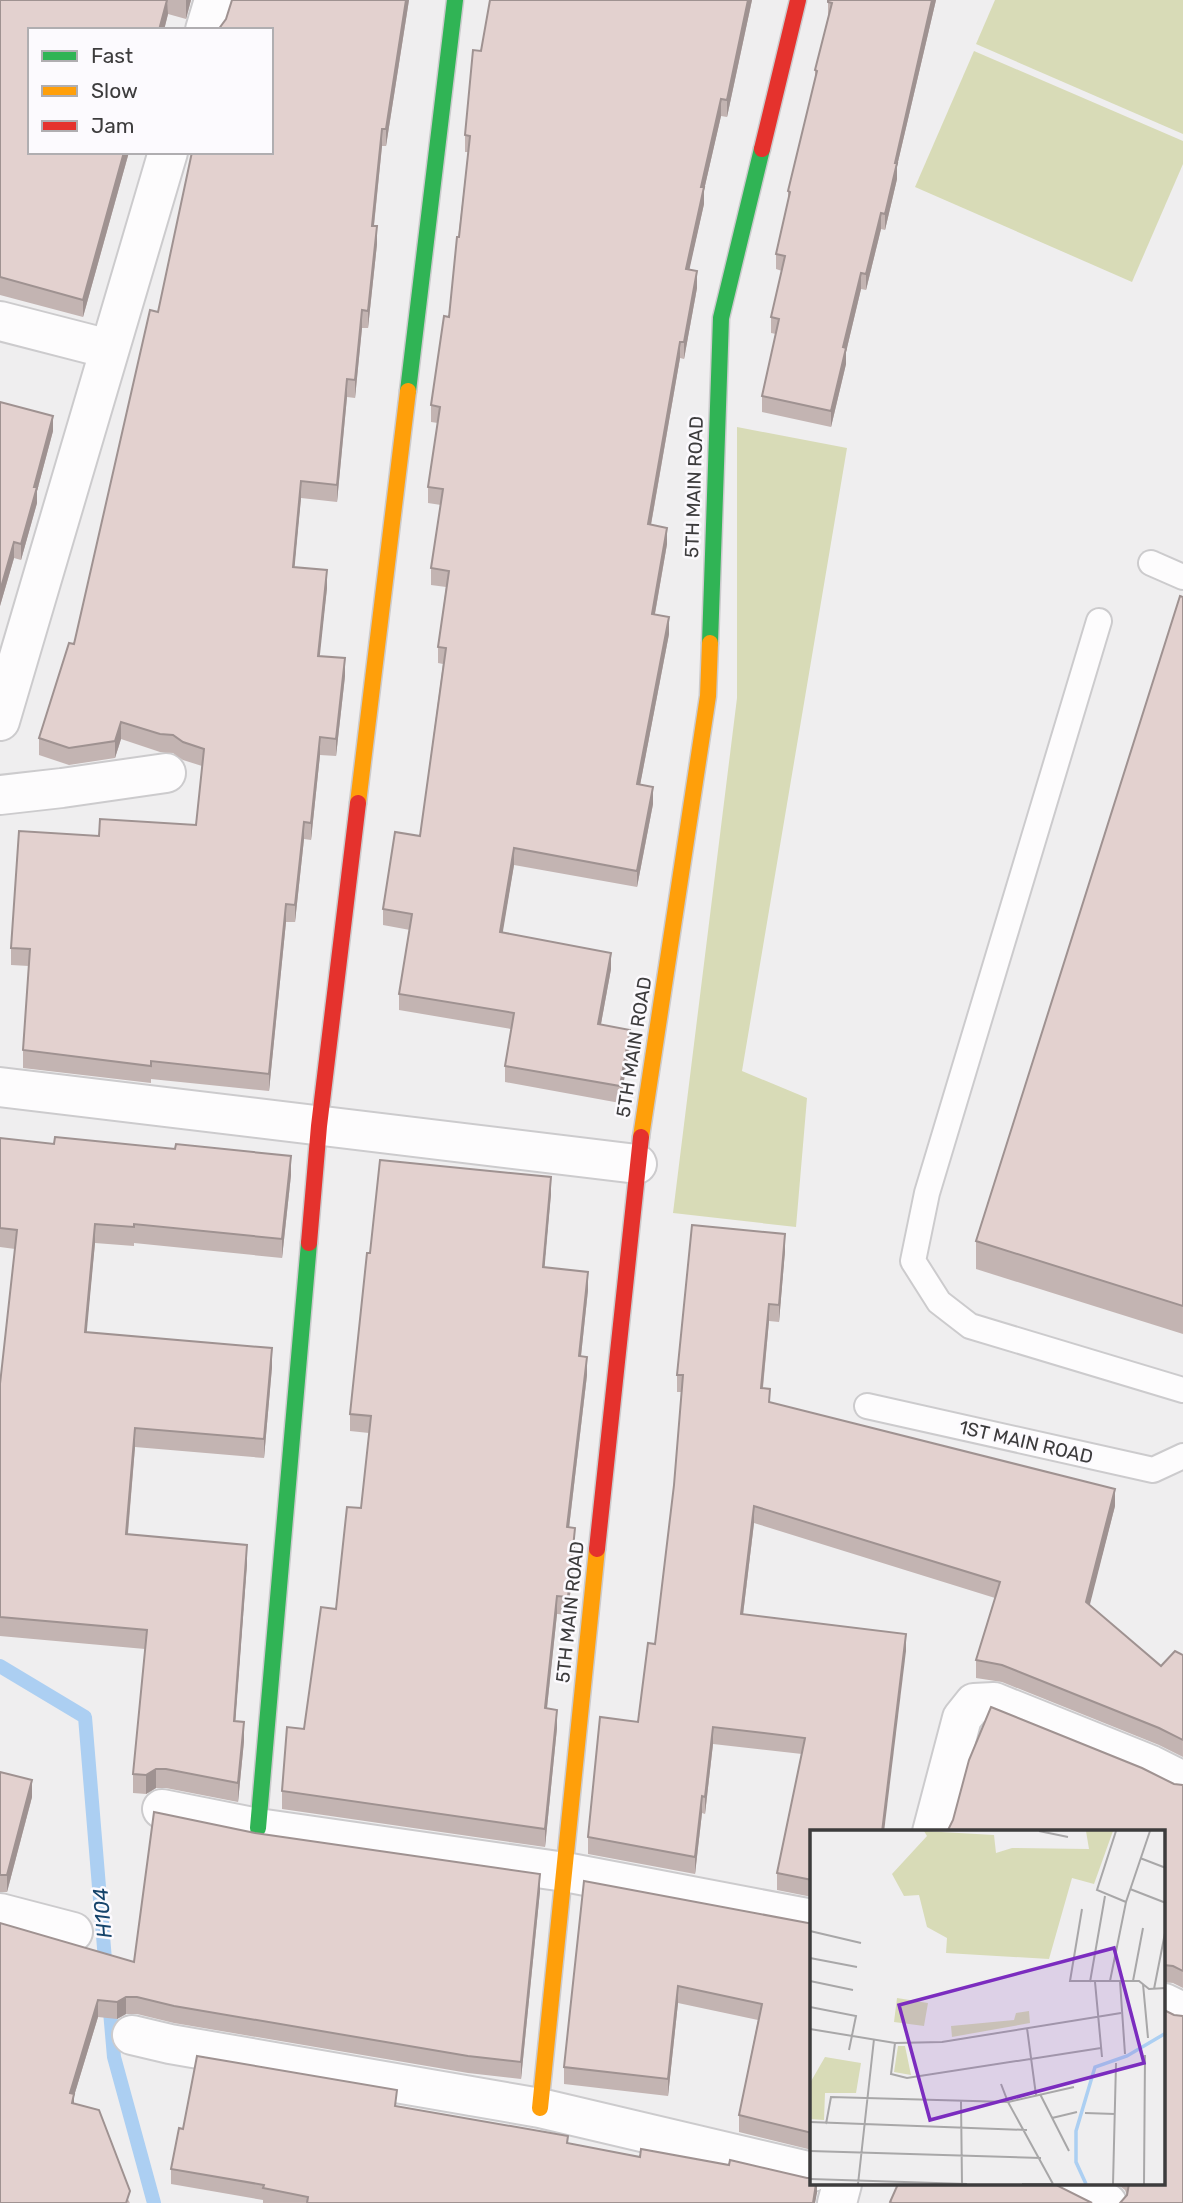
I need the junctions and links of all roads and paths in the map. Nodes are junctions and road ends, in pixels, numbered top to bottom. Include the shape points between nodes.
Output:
1 (214, 0) edge
2 (454, 0) edge
3 (798, 0) edge
4 (206, 28) edge
5 (167, 154) edge
6 (0, 321) edge
7 (109, 349) junction
8 (1151, 563) dead end
9 (1183, 577) edge
10 (1099, 621) dead end
11 (0, 721) edge
12 (166, 773) dead end
13 (0, 795) edge
14 (0, 1087) edge
15 (319, 1126) junction
16 (637, 1164) junction
17 (1183, 1390) edge
18 (867, 1406) dead end
19 (1183, 1456) edge
20 (1183, 1781) edge
21 (162, 1809) dead end
22 (258, 1828) junction
23 (933, 1830) edge
24 (565, 1872) junction
25 (0, 1913) edge
26 (810, 1919) edge
27 (74, 1932) dead end
28 (1166, 2004) edge
29 (1183, 2012) edge
30 (132, 2035) dead end
31 (540, 2108) junction
32 (810, 2172) edge
33 (841, 2186) edge
34 (1072, 2186) edge
35 (837, 2203) edge
36 (1107, 2203) edge

1 - 4 street
2 - 15 street
3 - 16 street, 5TH MAIN ROAD via 721,318 708,696
5 - 7 street
6 - 7 street
7 - 11 street
8 - 9 lane
10 - 17 lane via 927,1193 913,1261 939,1302 970,1326
12 - 13 street
14 - 15 street
15 - 16 street
15 - 22 street
16 - 24 street, 5TH MAIN ROAD
18 - 19 lane, 1ST MAIN ROAD via 1153,1470
20 - 23 street via 993,1702 974,1703 962,1718
21 - 22 street
22 - 24 street
24 - 26 street
24 - 31 street, 5TH MAIN ROAD
25 - 27 street
28 - 29 street
30 - 31 street
31 - 32 street
33 - 35 street
34 - 36 street

